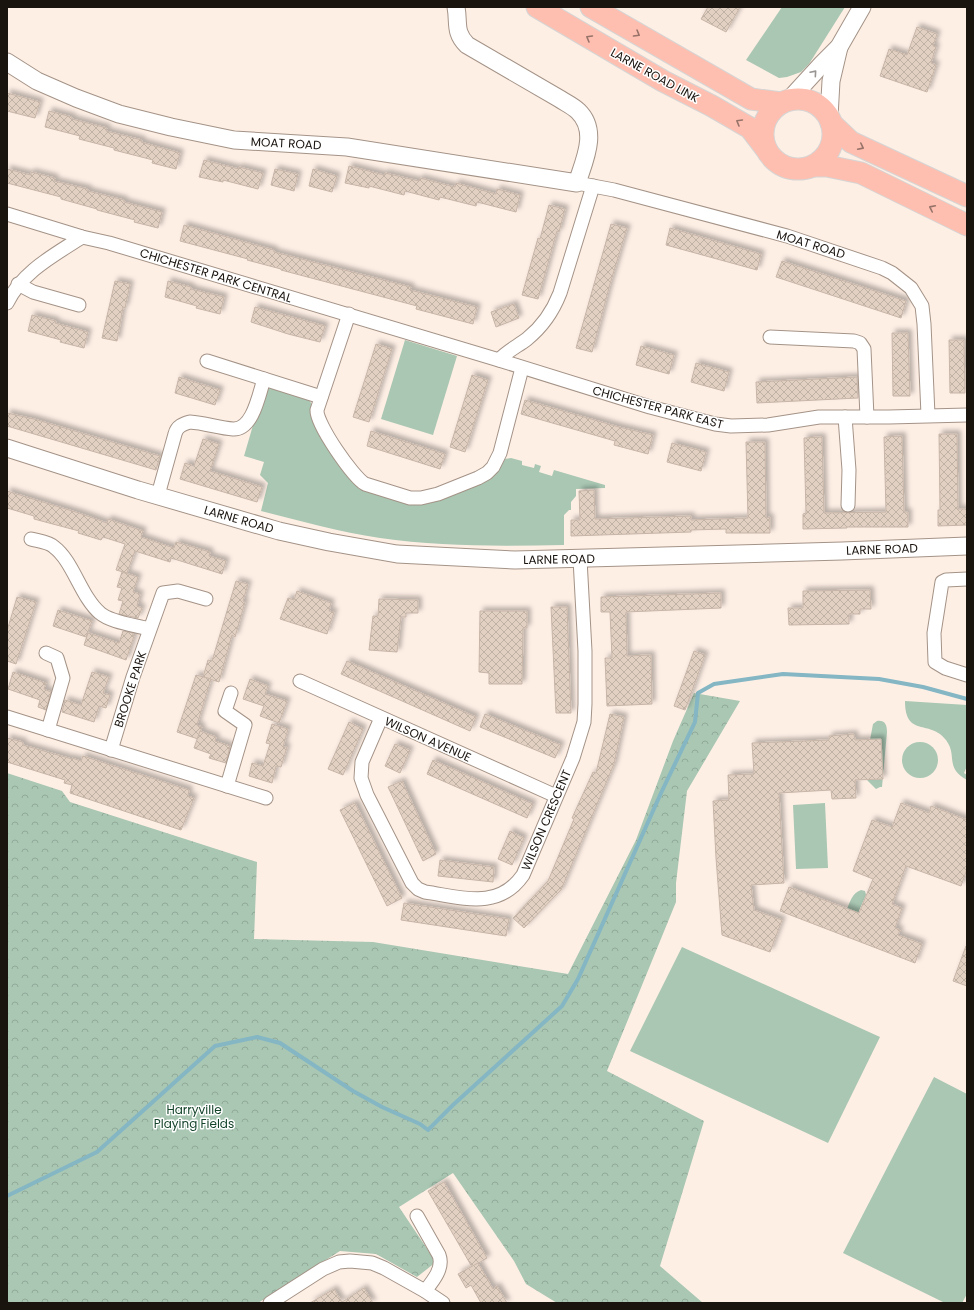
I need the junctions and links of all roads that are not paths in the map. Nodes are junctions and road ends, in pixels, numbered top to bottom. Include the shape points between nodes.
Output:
1 (537, 7) edge
2 (591, 7) edge
3 (862, 7) edge
4 (457, 8) edge
5 (839, 47) junction
6 (7, 62) edge
7 (786, 101) junction
8 (830, 120) junction
9 (766, 149) junction
10 (813, 166) junction
11 (585, 184) junction
12 (967, 196) edge
13 (10, 215) edge
14 (967, 225) edge
15 (82, 237) junction
16 (18, 284) junction
17 (7, 303) edge
18 (79, 305) dead end
19 (349, 314) junction
20 (770, 337) dead end
21 (499, 360) junction
22 (207, 362) dead end
23 (522, 368) junction
24 (264, 379) junction
25 (322, 397) junction
26 (928, 415) junction
27 (967, 415) edge
28 (845, 417) junction
29 (868, 418) junction
30 (7, 448) edge
31 (158, 495) junction
32 (848, 505) dead end
33 (31, 539) dead end
34 (967, 546) edge
35 (580, 559) junction
36 (967, 579) edge
37 (206, 599) dead end
38 (149, 629) junction
39 (46, 652) dead end
40 (967, 675) edge
41 (300, 681) dead end
42 (231, 693) dead end
43 (7, 717) edge
44 (381, 718) junction
45 (48, 730) junction
46 (110, 750) junction
47 (227, 786) junction
48 (556, 796) junction
49 (266, 798) dead end
50 (417, 1216) dead end
51 (425, 1291) junction
52 (270, 1303) edge
53 (443, 1303) edge

9 -> 1 main road, LARNE ROAD LINK via 750,128 663,81
2 -> 7 main road via 751,99
3 - 5 street
4 - 11 street via 457,31 466,45 560,99 580,114 588,129 589,138
7 -> 5 street
5 - 8 street via 831,81
6 - 11 street, MOAT ROAD via 37,81 76,98 119,114 171,128 234,140 347,147
7 - 8 main road via 810,100 824,110
7 - 9 main road via 773,109 766,118 763,139
8 - 10 main road via 833,128 830,150
8 -> 12 main road via 851,142
9 - 10 main road via 781,165 792,169
14 -> 10 main road via 860,173 827,166
11 - 21 street via 556,304 540,327
11 - 26 street, MOAT ROAD via 787,236 892,273 911,288 922,306
13 - 15 street, CHICHESTER PARK CENTRAL
15 - 16 street via 38,265
15 - 19 street, CHICHESTER PARK CENTRAL
16 - 17 street
16 - 18 street via 33,292
19 - 21 street, CHICHESTER PARK CENTRAL
19 - 25 street
20 - 29 street via 860,343 864,349
21 - 23 street, CHICHESTER PARK EAST
22 - 24 street
23 - 25 street via 500,453 492,469 478,478 421,498 410,498 373,486 357,477 321,426 317,413
23 - 28 street, CHICHESTER PARK EAST via 715,424 768,425 819,417
24 - 25 street
24 - 31 street via 252,416 242,427 233,429 190,422 178,427
26 - 27 street, CHICHESTER PARK EAST
26 - 29 street, CHICHESTER PARK EAST
28 - 29 street, CHICHESTER PARK EAST
28 - 32 street via 849,470
30 - 31 street, LARNE ROAD
31 - 35 street, LARNE ROAD via 279,531 398,554 515,560
33 - 38 street via 54,546 99,613 107,618
34 - 35 street, LARNE ROAD
35 - 48 street, WILSON CRESCENT via 585,651 585,716 573,758
36 - 40 street via 942,582 934,632 935,662
37 - 38 street, BROOKE PARK via 178,591 163,593
38 - 46 street, BROOKE PARK
39 - 45 street via 57,658 63,678
41 - 44 street, WILSON AVENUE
42 - 47 street via 225,711 245,725
43 - 45 street
44 - 48 street, WILSON AVENUE
44 - 48 street, WILSON CRESCENT via 362,762 362,781 412,883 421,891 478,900 494,898 505,892 523,875
45 - 46 street
46 - 47 street
47 - 49 street
50 - 51 street via 441,1261 438,1272
51 - 52 street via 372,1263 350,1261 323,1269
51 - 53 street

